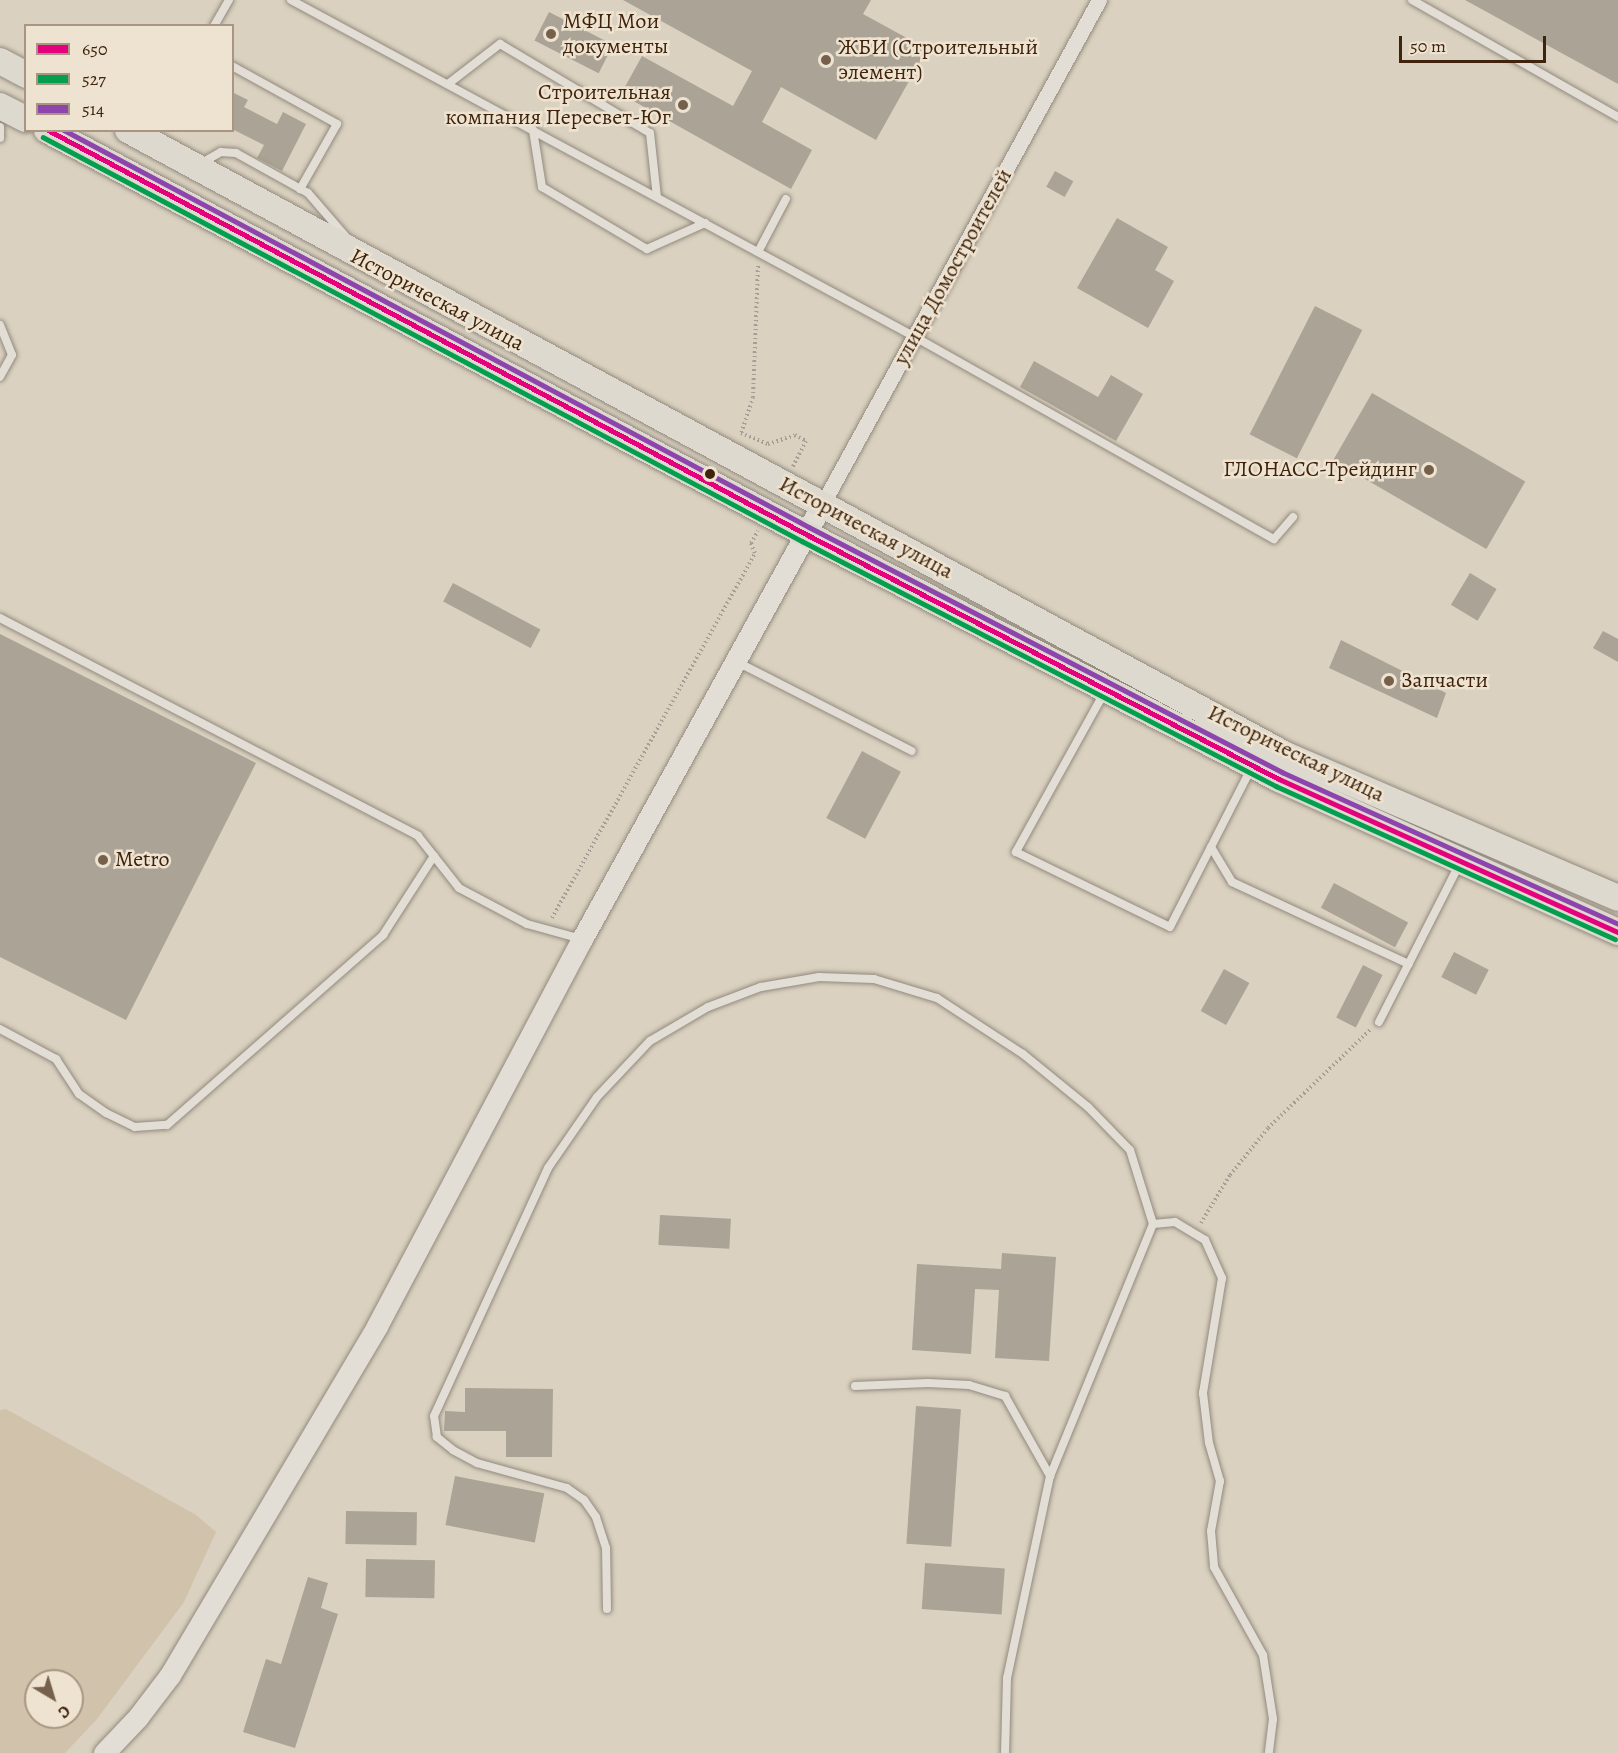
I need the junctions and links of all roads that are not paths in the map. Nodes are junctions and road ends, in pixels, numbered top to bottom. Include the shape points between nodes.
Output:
1 (229, 0) edge
2 (291, 0) edge
3 (1099, 0) edge
4 (1412, 0) edge
5 (215, 24) edge
6 (0, 61) edge
7 (234, 67) edge
8 (24, 74) edge
9 (448, 84) junction
10 (0, 106) edge
11 (1618, 117) edge
12 (24, 118) edge
13 (0, 127) edge
14 (533, 130) junction
15 (51, 132) edge
16 (142, 134) edge
17 (0, 138) edge
18 (194, 167) junction
19 (300, 189) junction
20 (657, 197) junction
21 (786, 199) dead end
22 (705, 223) junction
23 (758, 252) junction
24 (366, 262) junction
25 (0, 325) edge
26 (915, 337) junction
27 (0, 377) edge
28 (823, 503) junction
29 (1293, 517) dead end
30 (806, 534) junction
31 (0, 618) edge
32 (736, 661) junction
33 (1106, 689) junction
34 (912, 751) dead end
35 (1253, 765) junction
36 (1211, 847) junction
37 (434, 856) junction
38 (1461, 861) junction
39 (1618, 898) edge
40 (1618, 932) edge
41 (582, 939) junction
42 (1409, 964) junction
43 (1379, 1022) road end
44 (0, 1029) edge
45 (1153, 1224) junction
46 (855, 1386) dead end
47 (1050, 1476) junction
48 (607, 1609) dead end
49 (104, 1753) edge
50 (1005, 1753) edge
51 (1269, 1753) edge

1 - 5 lane
2 - 9 lane
3 - 26 street, улица Домостроителей
4 - 11 lane
6 - 8 highway
7 - 19 lane via 337,124
9 - 14 lane
9 - 20 lane via 500,44 650,133
10 - 12 highway
13 - 17 lane
14 - 20 lane
14 - 22 lane via 542,187 647,249
15 - 30 highway, Историческая улица
16 - 18 highway, Историческая улица
18 - 19 lane via 221,152 236,153
18 - 24 highway, Историческая улица
19 - 24 lane via 318,201
20 - 22 lane
21 - 23 lane
22 - 23 lane
23 - 26 lane
24 - 28 highway, Историческая улица
25 - 27 lane via 12,355
26 - 28 street, улица Домостроителей
26 - 29 lane via 1274,539
28 - 30 main road, улица Домостроителей
28 - 39 highway, Историческая улица via 1286,755
30 - 32 main road, улица Домостроителей
30 - 33 highway, Историческая улица
31 - 37 lane via 418,836
32 - 34 lane
32 - 41 main road, улица Домостроителей
33 - 35 highway, Историческая улица
33 - 36 lane via 1016,852 1170,927
35 - 36 lane
35 - 38 highway, Историческая улица
36 - 42 lane via 1232,882
37 - 41 lane via 459,888 527,924
37 - 44 lane via 383,935 167,1125 135,1126 106,1113 79,1094 56,1059
38 - 40 highway, Историческая улица
38 - 42 lane
41 - 49 main road, улица Домостроителей via 377,1326 170,1675
42 - 43 lane
45 - 47 lane
45 - 48 lane via 1130,1150 1088,1107 1023,1054 937,998 874,979 819,977 761,987 708,1007 650,1041 597,1097 548,1168 434,1416 437,1437 453,1450 477,1463 567,1488 584,1500 596,1517 606,1548
45 - 51 lane via 1175,1222 1205,1240 1222,1278 1203,1393 1209,1443 1220,1481 1211,1531 1214,1568 1263,1655 1273,1719
46 - 47 lane via 969,1385 1005,1396
47 - 50 lane via 1007,1678

